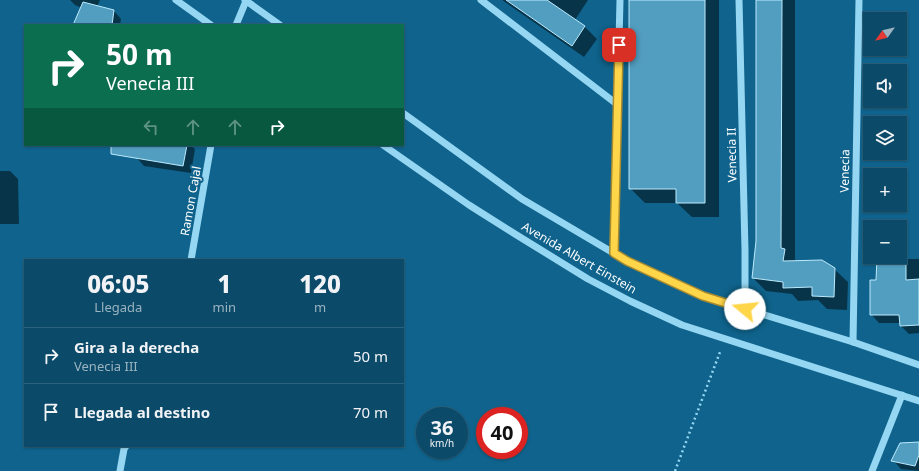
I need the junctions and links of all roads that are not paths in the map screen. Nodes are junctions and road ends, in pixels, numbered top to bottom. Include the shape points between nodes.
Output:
1 (176, 0) edge
2 (481, 0) edge
3 (620, 0) edge
4 (738, 0) edge
5 (859, 0) edge
6 (246, 1) edge
7 (210, 24) edge
8 (236, 24) edge
9 (279, 24) edge
10 (618, 105) junction
11 (404, 114) edge
12 (211, 146) edge
13 (384, 146) edge
14 (614, 253) junction
15 (192, 259) edge
16 (745, 309) junction
17 (853, 342) junction
18 (919, 364) edge
19 (902, 395) junction
20 (919, 401) edge
21 (125, 447) edge
22 (120, 471) edge
23 (872, 471) edge

1 - 7 street
2 - 10 street
3 - 10 street
4 - 16 street, Venecia II
5 - 17 street, Venecia
6 - 8 street
6 - 9 street
10 - 14 street
11 - 14 street, Avenida Albert Einstein via 522,199
12 - 15 street, Ramon Cajal
13 - 19 street, Avenida Albert Einstein via 469,205 588,279 682,325
14 - 16 street, Avenida Albert Einstein via 703,296
16 - 17 street, Avenida Albert Einstein
17 - 18 street, Avenida Albert Einstein
19 - 20 street, Avenida Albert Einstein
19 - 23 street
21 - 22 street

